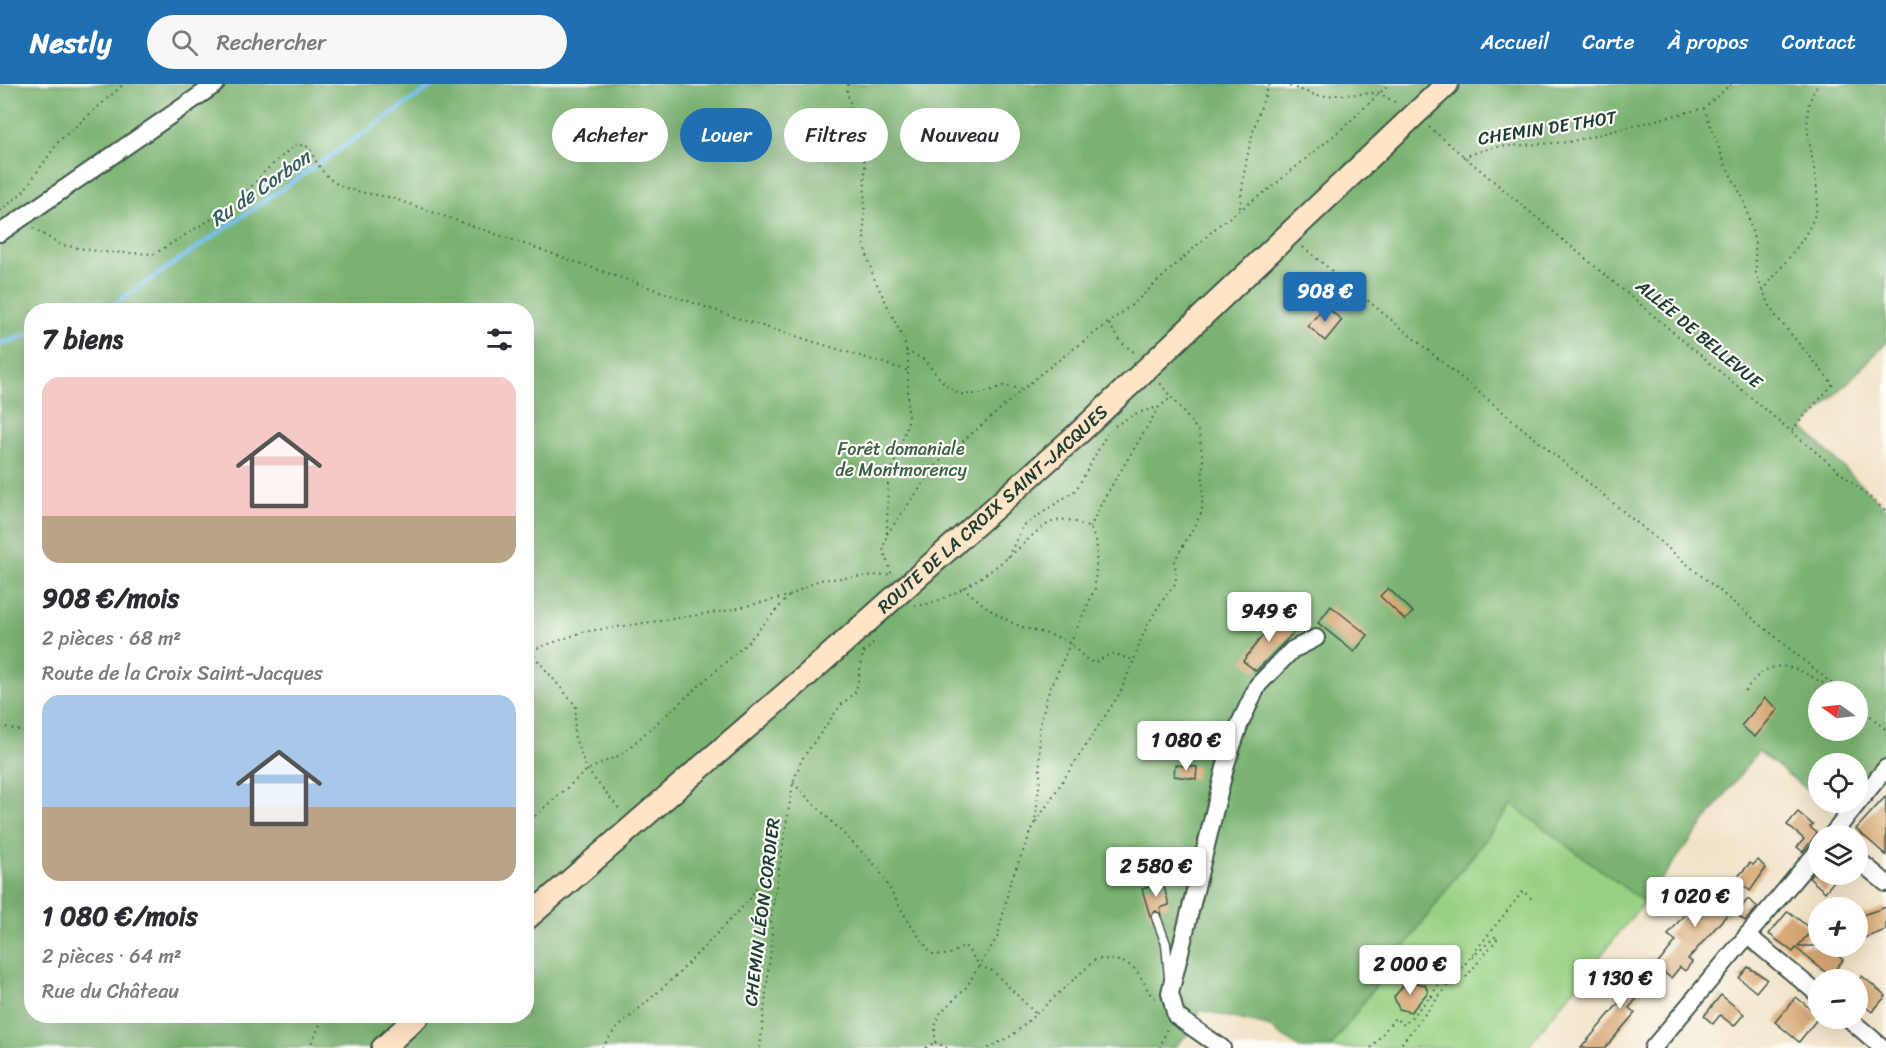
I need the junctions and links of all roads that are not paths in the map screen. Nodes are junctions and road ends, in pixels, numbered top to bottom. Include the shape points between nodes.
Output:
1 (216, 84) edge
2 (1446, 84) edge
3 (0, 233) edge
4 (1316, 638) dead end
5 (1886, 768) edge
6 (1840, 825) edge
7 (1808, 863) edge
8 (1868, 868) edge
9 (1886, 883) edge
10 (534, 912) edge
11 (1156, 917) dead end
12 (1747, 935) junction
13 (1808, 986) edge
14 (1165, 997) junction
15 (410, 1023) edge
16 (1861, 1029) edge
17 (383, 1048) edge
18 (1222, 1048) edge
19 (1653, 1048) edge
20 (1883, 1048) edge

1 - 3 street
2 - 10 street, ROUTE DE LA CROIX SAINT-JACQUES via 1149,369 894,584 869,621
4 - 14 street via 1292,650 1258,685 1240,723
5 - 6 street
7 - 12 street
8 - 9 street
11 - 14 lane via 1166,944
12 - 13 street
12 - 19 street
14 - 18 street via 1176,1016
15 - 17 street
16 - 20 street

